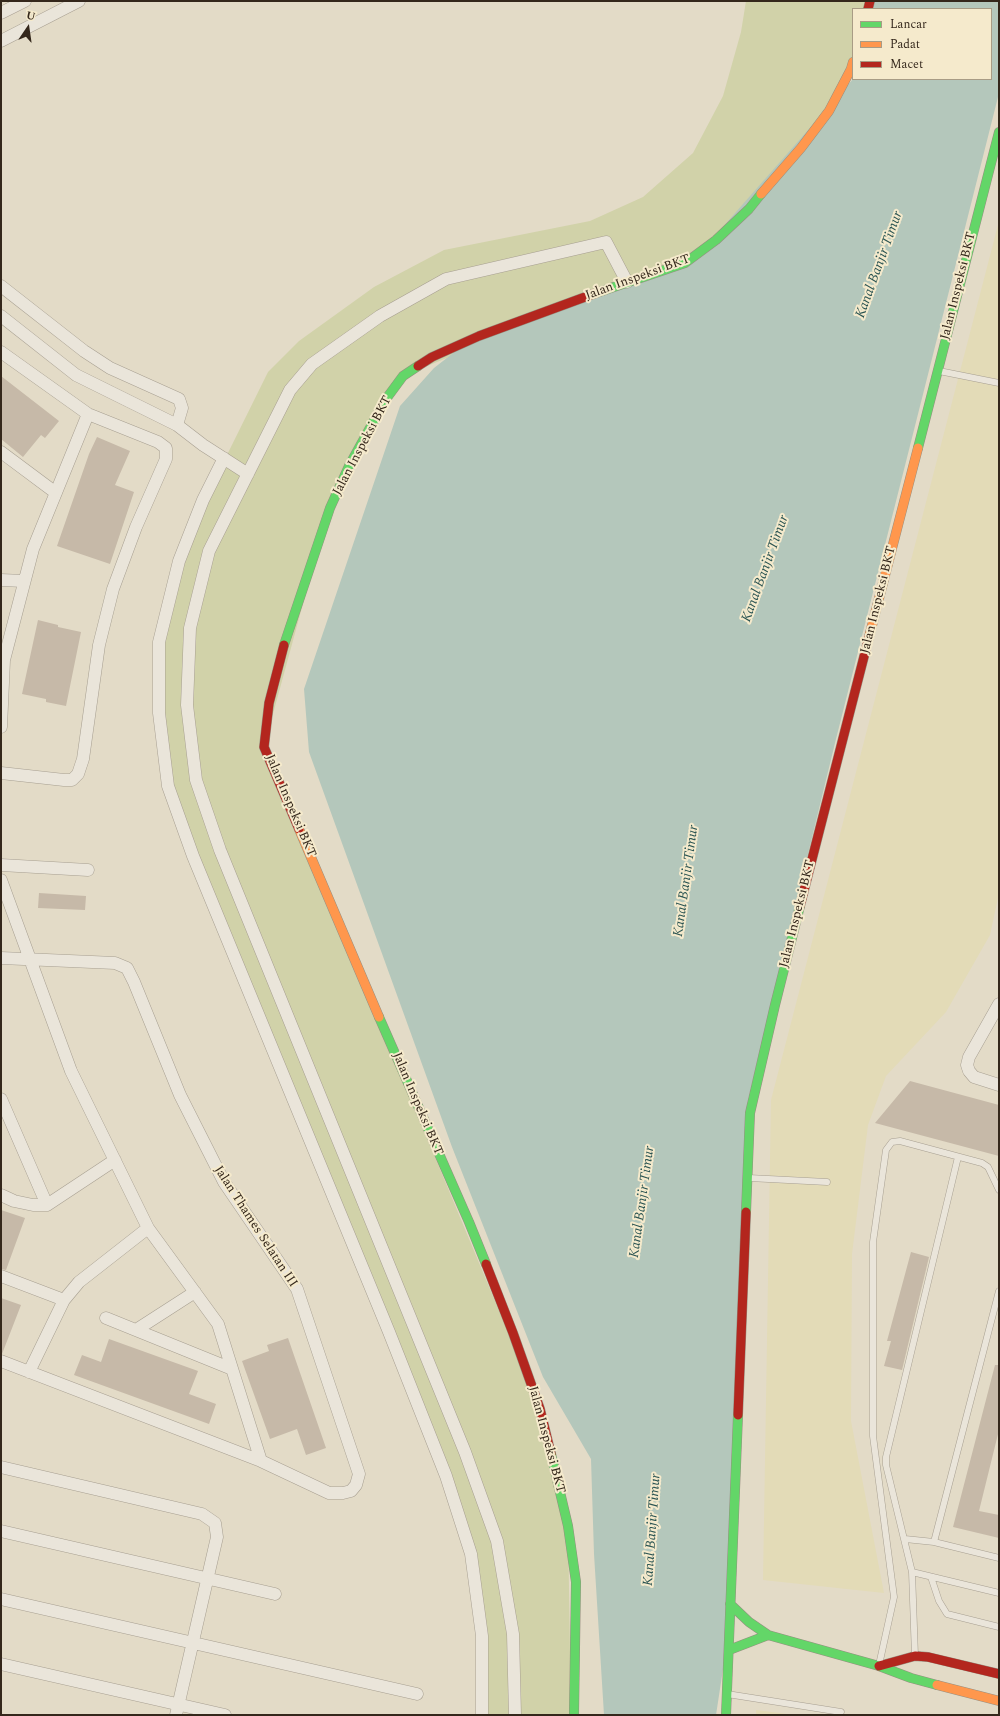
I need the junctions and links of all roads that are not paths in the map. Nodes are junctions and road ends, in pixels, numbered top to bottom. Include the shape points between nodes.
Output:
1 (25, 1) edge
2 (79, 1) edge
3 (1, 13) edge
4 (1, 41) edge
5 (852, 66) edge
6 (999, 132) edge
7 (627, 282) junction
8 (1, 286) edge
9 (1, 316) edge
10 (1, 352) edge
11 (938, 371) junction
12 (999, 384) edge
13 (88, 414) junction
14 (177, 425) junction
15 (1, 452) edge
16 (224, 458) junction
17 (248, 474) junction
18 (56, 493) junction
19 (1, 580) edge
20 (24, 581) junction
21 (2, 660) edge
22 (1, 727) edge
23 (1, 773) edge
24 (1, 865) edge
25 (88, 870) dead end
26 (1, 880) edge
27 (1, 958) edge
28 (30, 959) junction
29 (999, 1004) edge
30 (999, 1085) edge
31 (1, 1099) edge
32 (958, 1157) junction
33 (115, 1160) junction
34 (748, 1178) junction
35 (827, 1182) dead end
36 (999, 1190) edge
37 (1, 1195) edge
38 (48, 1205) junction
39 (148, 1228) junction
40 (1, 1276) edge
41 (999, 1291) edge
42 (195, 1292) junction
43 (64, 1300) junction
44 (106, 1318) dead end
45 (136, 1330) junction
46 (1, 1361) edge
47 (232, 1369) junction
48 (29, 1372) junction
49 (261, 1461) junction
50 (1, 1467) edge
51 (1, 1531) edge
52 (905, 1539) junction
53 (934, 1542) junction
54 (999, 1558) edge
55 (912, 1572) junction
56 (931, 1577) junction
57 (207, 1579) junction
58 (999, 1593) edge
59 (275, 1594) dead end
60 (1, 1599) edge
61 (730, 1604) junction
62 (999, 1627) edge
63 (768, 1635) junction
64 (192, 1642) junction
65 (729, 1650) junction
66 (915, 1656) junction
67 (938, 1659) junction
68 (1, 1664) edge
69 (879, 1666) junction
70 (999, 1674) edge
71 (927, 1675) junction
72 (417, 1694) dead end
73 (727, 1694) junction
74 (999, 1701) edge
75 (177, 1710) edge
76 (841, 1712) dead end
77 (225, 1715) edge
78 (482, 1715) edge
79 (515, 1715) edge
80 (574, 1715) edge
81 (726, 1715) edge

1 - 3 street
2 - 4 street
5 - 7 street, Jalan Inspeksi BKT via 829,111 801,148 748,209 716,240 685,263
6 - 11 street, Jalan Inspeksi BKT
7 - 17 street via 606,242 446,280 380,316 312,364 290,390
7 - 80 street, Jalan Inspeksi BKT via 479,336 432,357 403,376 371,425 330,508 284,644 268,703 264,747 469,1222 540,1409 568,1526 576,1582
8 - 14 street via 84,351 110,368 179,399 182,408
9 - 14 street via 76,375
10 - 13 street
11 - 12 lane
11 - 34 street, Jalan Inspeksi BKT via 757,1080 750,1113
13 - 18 street
13 - 23 street via 158,442 166,448 166,459 136,527 113,589 99,645 83,759 78,774 72,780 64,780
14 - 16 street
15 - 18 street
16 - 17 street
16 - 78 street via 203,500 179,560 159,642 159,713 168,786 193,856 446,1476 472,1554 482,1636
17 - 79 street via 209,551 190,628 187,705 196,780 220,850 466,1452 497,1541 513,1634
18 - 20 street via 33,549
19 - 20 street
20 - 21 street
21 - 22 street
24 - 25 street
26 - 28 street
27 - 28 street
28 - 33 street via 71,1071
28 - 49 street, Jalan Thames Selatan III via 115,963 127,968 180,1094 224,1182 296,1289 359,1474 352,1491 329,1493
29 - 30 street via 968,1065 969,1071 978,1079
31 - 38 street
32 - 36 lane via 988,1167
32 - 52 lane via 886,1457 886,1466
32 - 69 lane via 900,1141 892,1142 886,1150 872,1242 873,1436 894,1597
33 - 38 street
33 - 39 street
34 - 35 lane
34 - 61 street, Jalan Inspeksi BKT
37 - 38 street via 14,1201
39 - 42 street
39 - 43 street via 79,1282
40 - 43 street
41 - 53 lane
42 - 45 street
42 - 47 street via 218,1324
43 - 48 street
44 - 45 street
45 - 47 street
46 - 48 street
47 - 49 street
48 - 49 street
50 - 57 street via 202,1514 215,1523 217,1537
51 - 57 street
52 - 53 lane
52 - 55 lane
53 - 54 lane
55 - 56 lane
55 - 66 lane
56 - 58 lane
56 - 62 lane via 947,1614
57 - 59 street
57 - 64 street
60 - 64 street
61 - 63 street
61 - 65 street, Jalan Inspeksi BKT
63 - 65 street
63 - 69 street
64 - 72 street
64 - 75 street
65 - 73 street, Jalan Inspeksi BKT
66 - 67 street
66 - 69 street
66 - 71 street via 916,1669
67 - 70 street
67 - 71 street
68 - 75 street
69 - 71 street via 899,1674
71 - 74 street
73 - 76 lane
73 - 81 street, Jalan Inspeksi BKT
75 - 77 street

